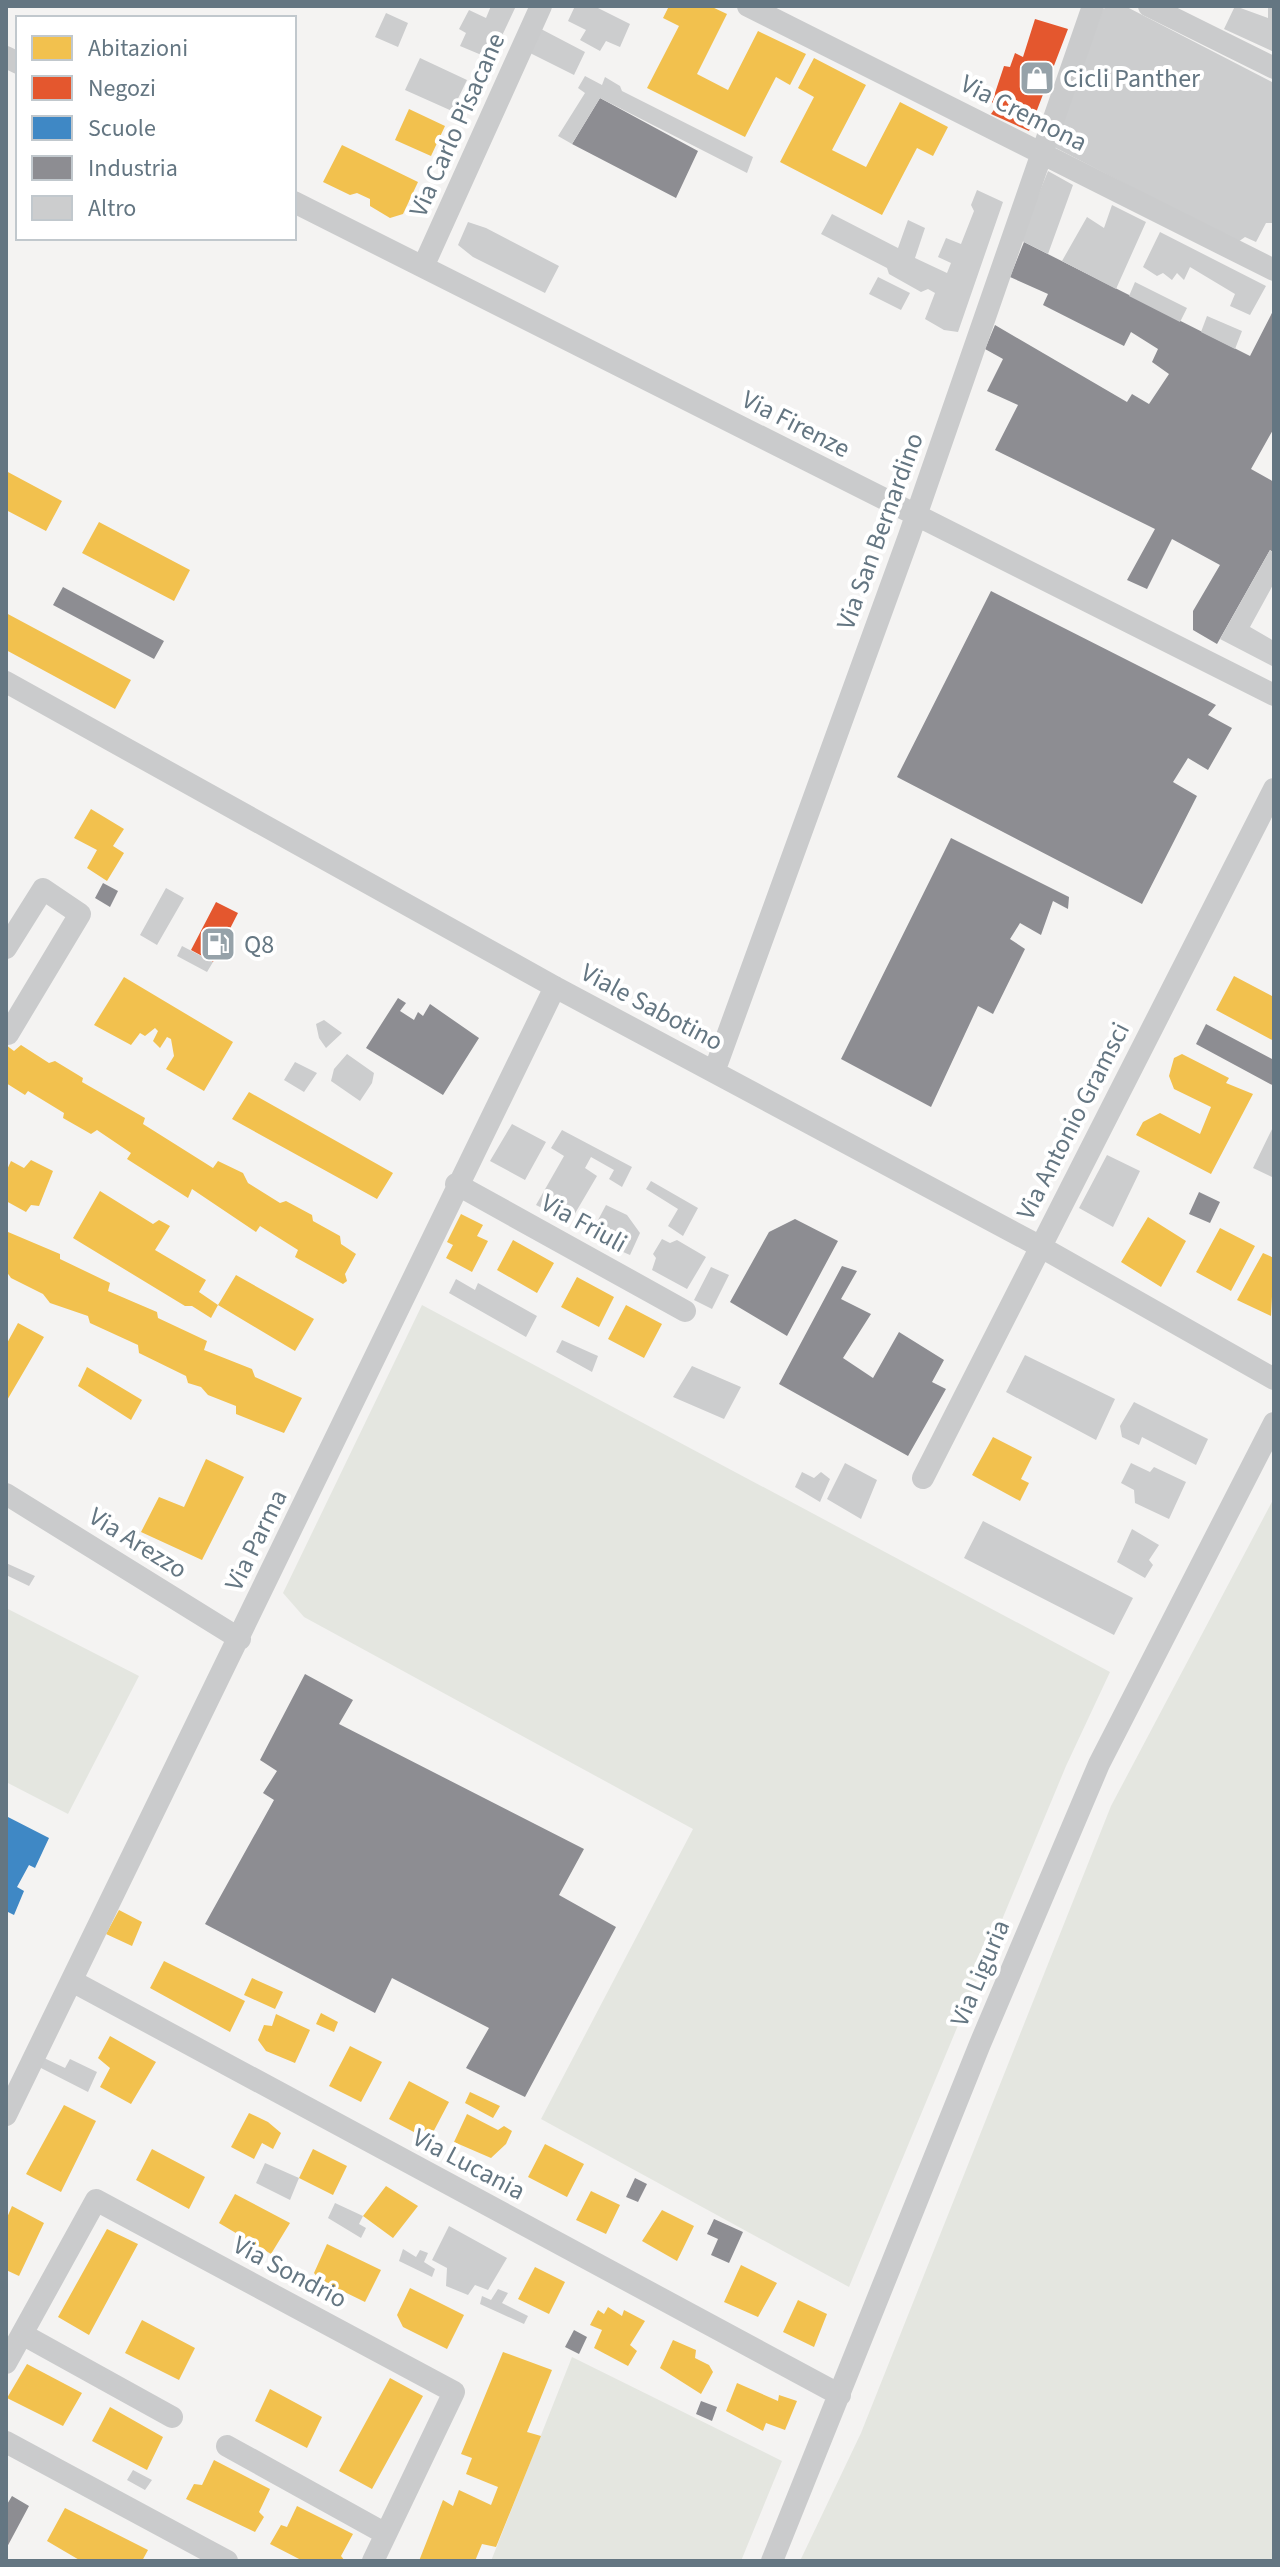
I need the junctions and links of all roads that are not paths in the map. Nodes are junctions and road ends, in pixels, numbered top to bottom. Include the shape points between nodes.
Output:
1 (541, 6) edge
2 (748, 6) edge
3 (1093, 6) edge
4 (1149, 6) edge
5 (1274, 68) edge
6 (1044, 154) junction
7 (296, 203) edge
8 (423, 267) junction
9 (1274, 270) edge
10 (916, 515) junction
11 (6, 682) edge
12 (1274, 695) edge
13 (1274, 789) edge
14 (6, 948) edge
15 (555, 987) junction
16 (6, 1033) edge
17 (714, 1072) junction
18 (456, 1184) junction
19 (1041, 1247) junction
20 (685, 1311) dead end
21 (1274, 1379) edge
22 (1274, 1423) edge
23 (923, 1478) dead end
24 (6, 1494) edge
25 (240, 1639) junction
26 (72, 1981) junction
27 (6, 2115) edge
28 (22, 2334) junction
29 (6, 2363) edge
30 (840, 2395) junction
31 (172, 2417) dead end
32 (6, 2442) edge
33 (227, 2446) dead end
34 (386, 2534) junction
35 (227, 2561) edge
36 (373, 2561) edge
37 (772, 2561) edge

1 - 8 street, Via Carlo Pisacane
2 - 6 street, Via Cremona
3 - 6 street, Via San Bernardino
4 - 5 street
6 - 9 street, Via Cremona
6 - 10 street, Via San Bernardino
7 - 8 street, Via Firenze
8 - 10 street, Via Firenze
10 - 12 street, Via Firenze
10 - 17 street, Via San Bernardino
11 - 15 street, Viale Sabotino
13 - 19 street, Via Antonio Gramsci
14 - 16 street via 43,889 80,914
15 - 17 street, Viale Sabotino
15 - 18 street, Via Parma
17 - 19 street, Viale Sabotino
18 - 20 street, Via Friuli
18 - 25 street, Via Parma
19 - 21 street, Viale Sabotino
19 - 23 street, Via Antonio Gramsci
22 - 30 street, Via Liguria via 1099,1764
24 - 25 street, Via Arezzo
25 - 26 street, Via Parma
26 - 27 street, Via Parma
26 - 30 street, Via Lucania
28 - 29 street, Via Sondrio
28 - 31 street
28 - 34 street, Via Sondrio via 96,2200 440,2384 454,2392
30 - 37 street, Via Liguria
32 - 35 street
33 - 34 street
34 - 36 street, Via Sondrio

